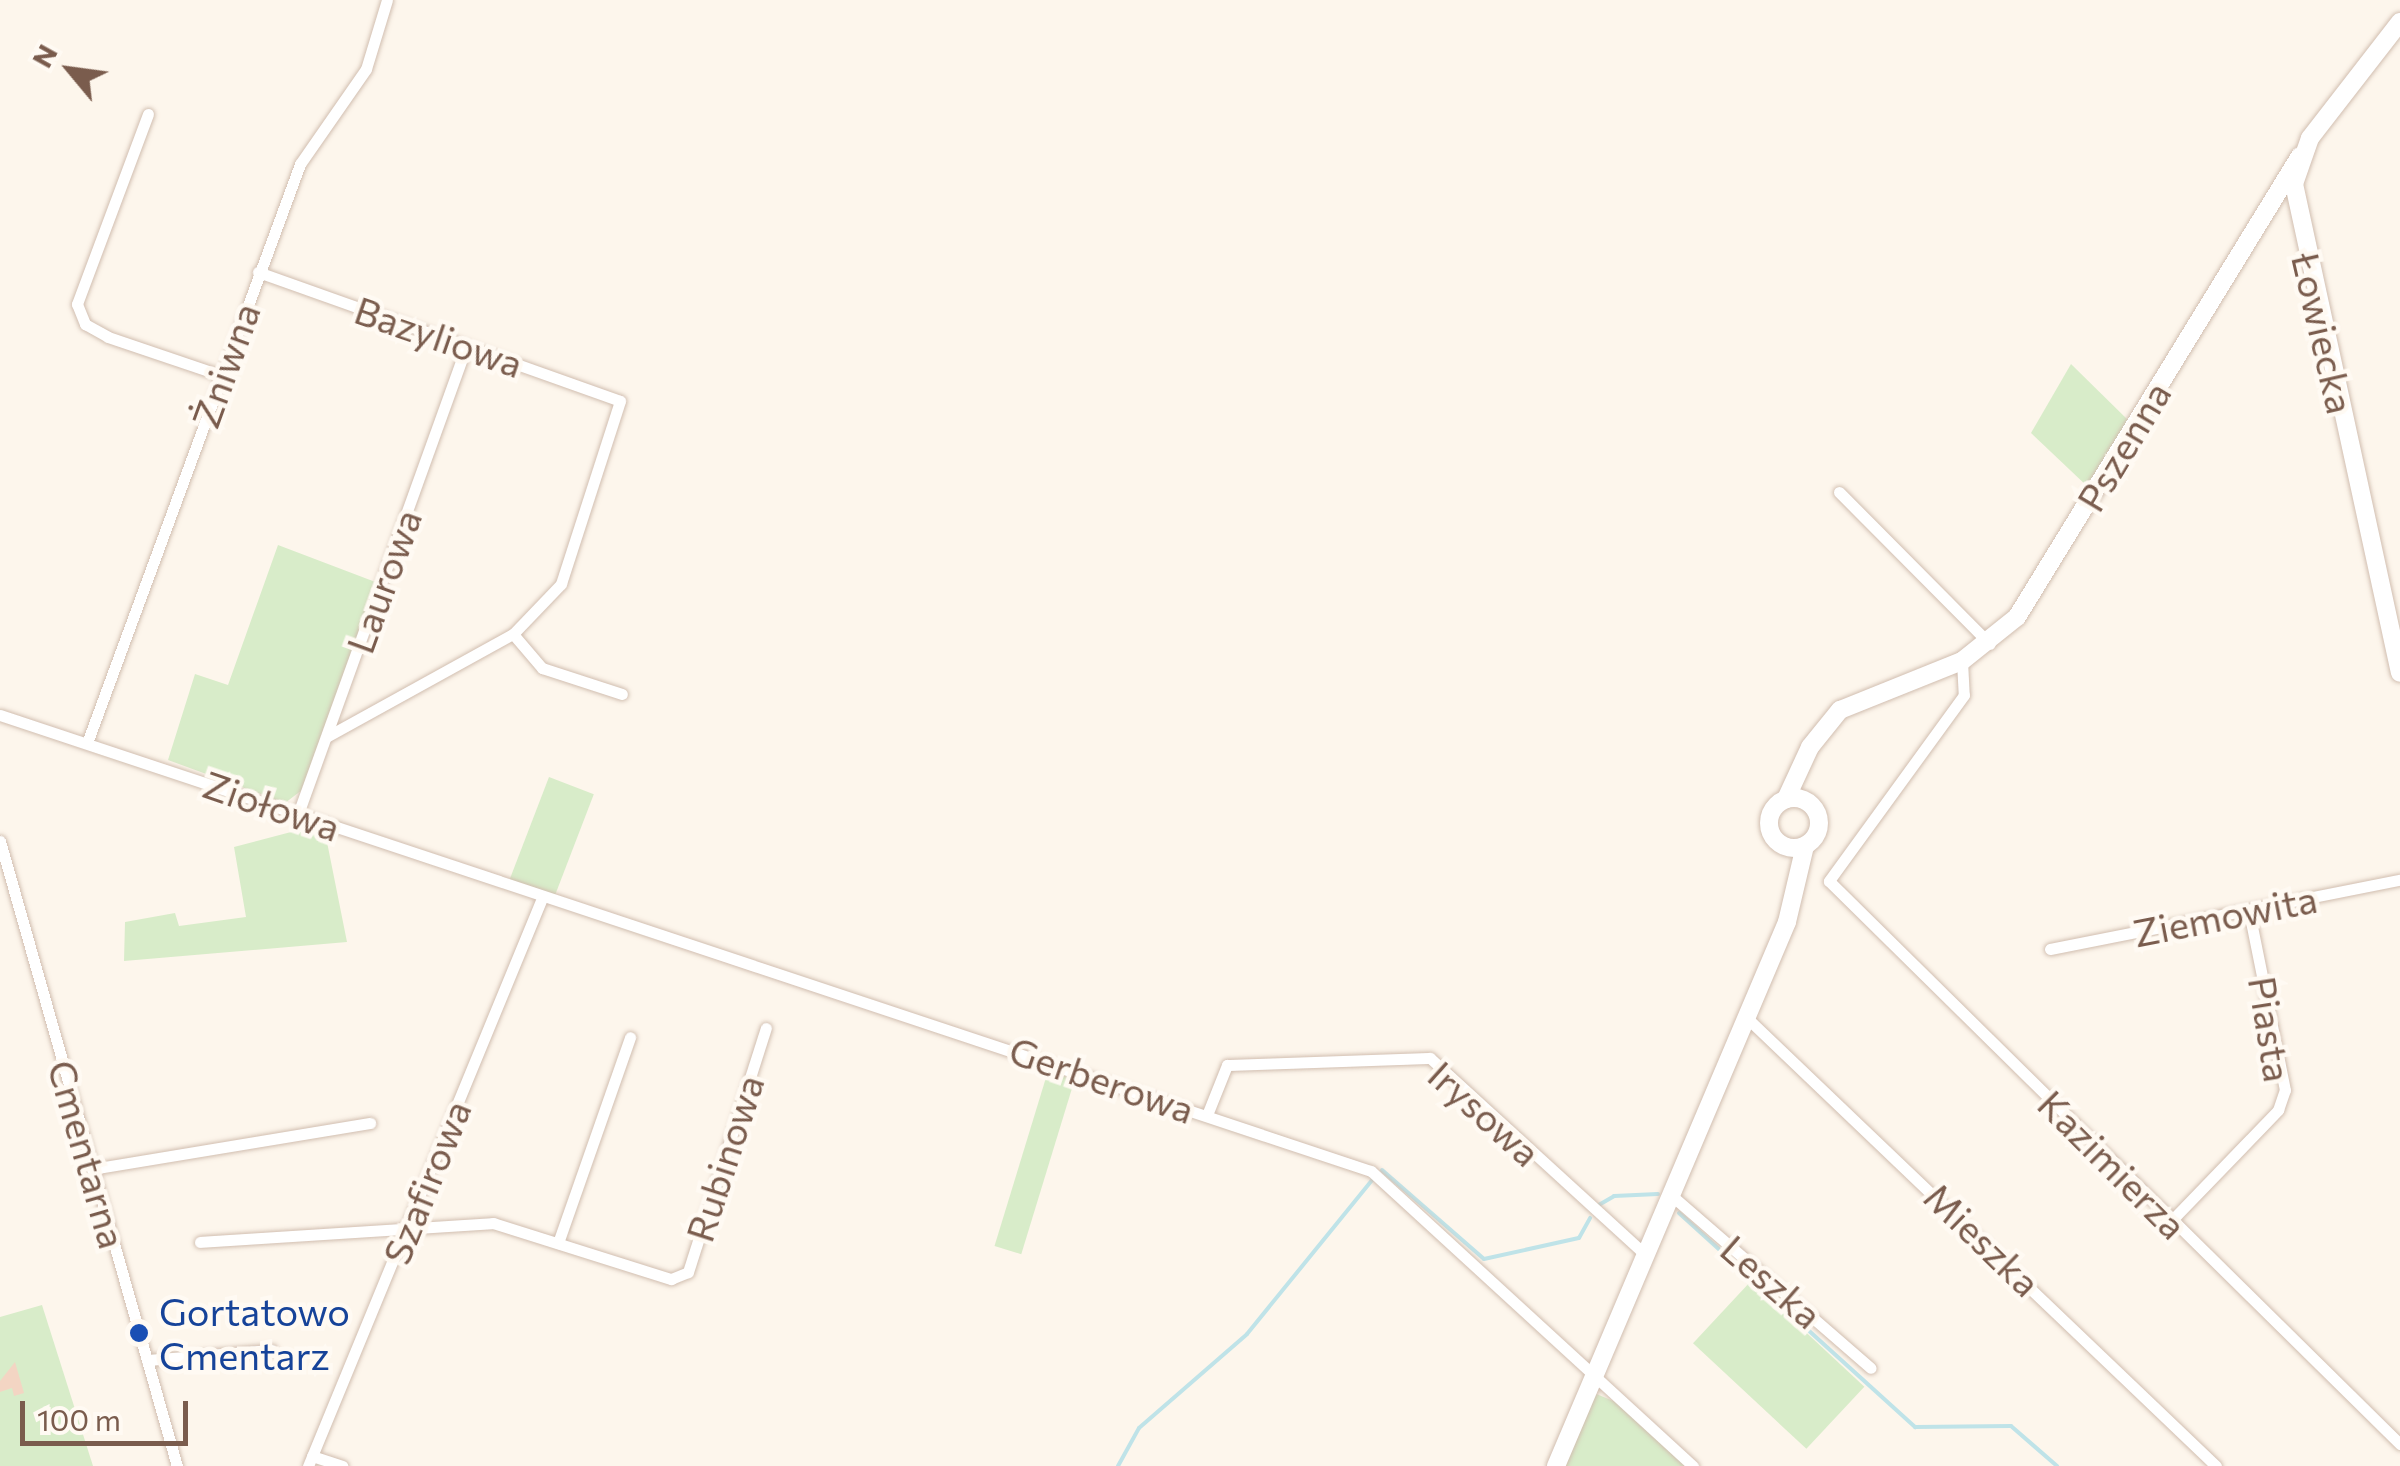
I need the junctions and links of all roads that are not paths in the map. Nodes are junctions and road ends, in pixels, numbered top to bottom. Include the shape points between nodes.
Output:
1 (388, 0) edge
2 (2400, 22) edge
3 (148, 114) dead end
4 (2300, 156) junction
5 (2296, 204) junction
6 (2266, 206) junction
7 (258, 272) junction
8 (466, 347) junction
9 (220, 376) junction
10 (1838, 492) dead end
11 (513, 634) junction
12 (1990, 644) junction
13 (1962, 661) junction
14 (2400, 674) edge
15 (622, 694) dead end
16 (0, 715) edge
17 (328, 736) junction
18 (88, 743) junction
19 (1810, 747) junction
20 (1786, 799) junction
21 (1810, 804) junction
22 (298, 814) junction
23 (0, 841) edge
24 (1780, 844) junction
25 (1805, 846) junction
26 (2400, 880) edge
27 (1795, 896) junction
28 (542, 898) junction
29 (2249, 912) junction
30 (2050, 949) dead end
31 (1746, 1017) junction
32 (766, 1028) dead end
33 (630, 1037) dead end
34 (1207, 1115) junction
35 (370, 1123) dead end
36 (92, 1169) junction
37 (1671, 1195) junction
38 (2170, 1222) junction
39 (408, 1226) junction
40 (200, 1242) dead end
41 (558, 1243) junction
42 (1646, 1255) junction
43 (272, 1350) dead end
44 (147, 1360) junction
45 (1871, 1368) dead end
46 (1595, 1375) junction
47 (2400, 1444) edge
48 (310, 1461) edge
49 (177, 1466) edge
50 (342, 1466) edge
51 (1556, 1466) edge
52 (1693, 1466) edge
53 (2216, 1466) edge

1 - 7 street, Żniwna via 366,69 306,148
2 - 4 street, Łowiecka via 2350,79
3 - 9 street via 78,304 85,324 108,337
4 - 5 street, Łowiecka
4 - 6 street, Pszenna
5 - 6 street
5 - 14 street, Łowiecka
6 - 12 street, Pszenna via 2033,594
7 - 8 street, Bazyliowa
7 - 9 street, Żniwna
8 - 11 street, Bazyliowa via 620,401 561,584
8 - 17 street, Laurowa
9 - 18 street, Żniwna
10 - 12 street
11 - 15 street via 542,668
11 - 17 street
12 - 13 street, Pszenna
13 - 19 street, Pszenna via 1840,710
13 - 38 street, Kazimierza via 1969,684 1829,881
16 - 18 street, Ziołowa
17 - 22 street, Laurowa
18 - 22 street, Ziołowa
19 - 20 street, Pszenna
19 - 21 street
20 - 21 street
20 - 24 street, Pszenna via 1769,820
21 - 25 street via 1819,826
22 - 28 street, Ziołowa
23 - 36 street, Cmentarna
24 - 25 street
24 - 27 street, Pszenna
25 - 27 street
26 - 29 street, Ziemowita
27 - 31 street
28 - 34 street, Gerberowa
28 - 39 street, Szafirowa
29 - 30 street, Ziemowita
29 - 38 street, Piasta via 2285,1090 2278,1110
31 - 37 street
31 - 53 street, Mieszka
32 - 41 street, Rubinowa via 688,1272 671,1279
33 - 41 street
34 - 42 street, Irysowa via 1228,1065 1430,1058
34 - 46 street, Gerberowa via 1383,1178
35 - 36 street
36 - 44 street, Cmentarna
37 - 42 street
37 - 45 street, Leszka
38 - 47 street, Kazimierza
39 - 40 street, Rubinowa
39 - 41 street, Rubinowa via 493,1223
39 - 48 street, Szafirowa
42 - 46 street
43 - 44 street
44 - 49 street, Cmentarna
46 - 51 street
46 - 52 street, Gerberowa
48 - 50 street

